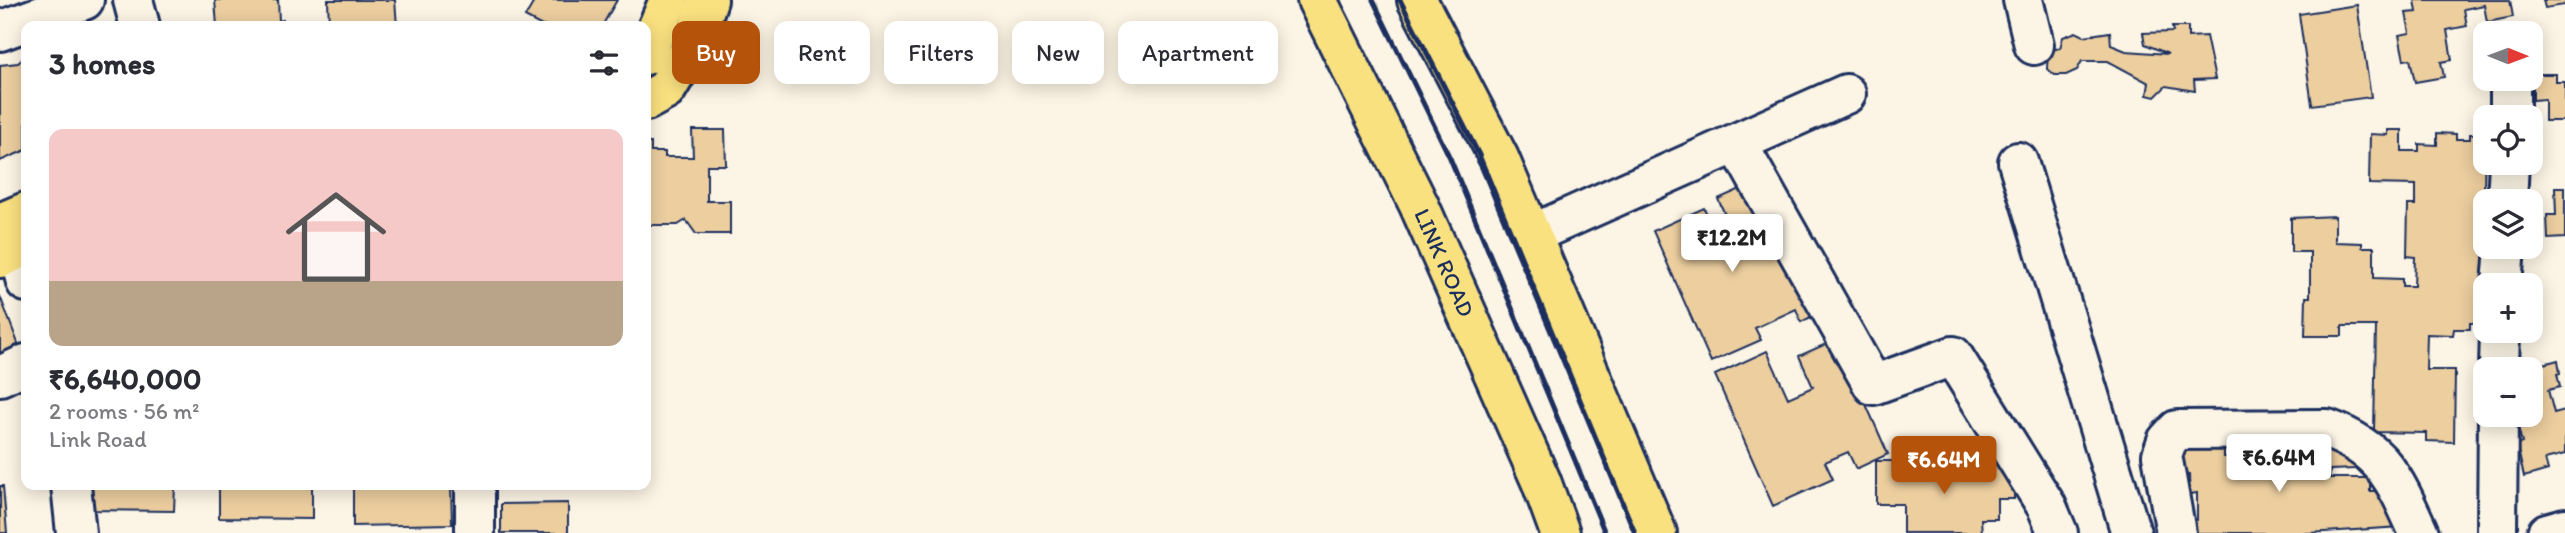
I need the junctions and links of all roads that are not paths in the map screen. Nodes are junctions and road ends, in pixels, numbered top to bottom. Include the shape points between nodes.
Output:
1 (84, 0) edge
2 (133, 0) edge
3 (669, 0) edge
4 (708, 0) edge
5 (1317, 0) edge
6 (1417, 0) edge
7 (2023, 0) edge
8 (27, 21) edge
9 (139, 21) edge
10 (21, 23) edge
11 (0, 31) edge
12 (651, 43) edge
13 (2034, 45) dead end
14 (1846, 94) dead end
15 (651, 98) edge
16 (1737, 143) junction
17 (2018, 162) dead end
18 (1532, 234) junction
19 (21, 366) edge
20 (0, 376) edge
21 (2498, 427) edge
22 (72, 490) edge
23 (475, 490) edge
24 (2565, 528) edge
25 (76, 533) edge
26 (475, 533) edge
27 (1560, 533) edge
28 (1657, 533) edge
29 (2058, 533) edge
30 (2130, 533) edge
31 (2176, 533) edge
32 (2419, 533) edge
33 (2497, 533) edge
34 (2547, 533) edge

1 - 8 street
2 - 9 street
3 - 12 main road
4 - 15 main road via 692,47 666,90
5 - 27 main road, LINK ROAD via 1419,205
6 - 18 main road via 1499,158
7 - 13 street
10 - 11 street
14 - 16 street
16 - 18 street
16 - 29 street via 1873,385 1953,356 2047,507
17 - 30 street
18 - 28 main road
19 - 20 street
21 - 33 street
22 - 25 street
23 - 26 street
24 - 34 street
31 - 32 street via 2162,455 2177,430 2327,429 2375,456 2395,480

